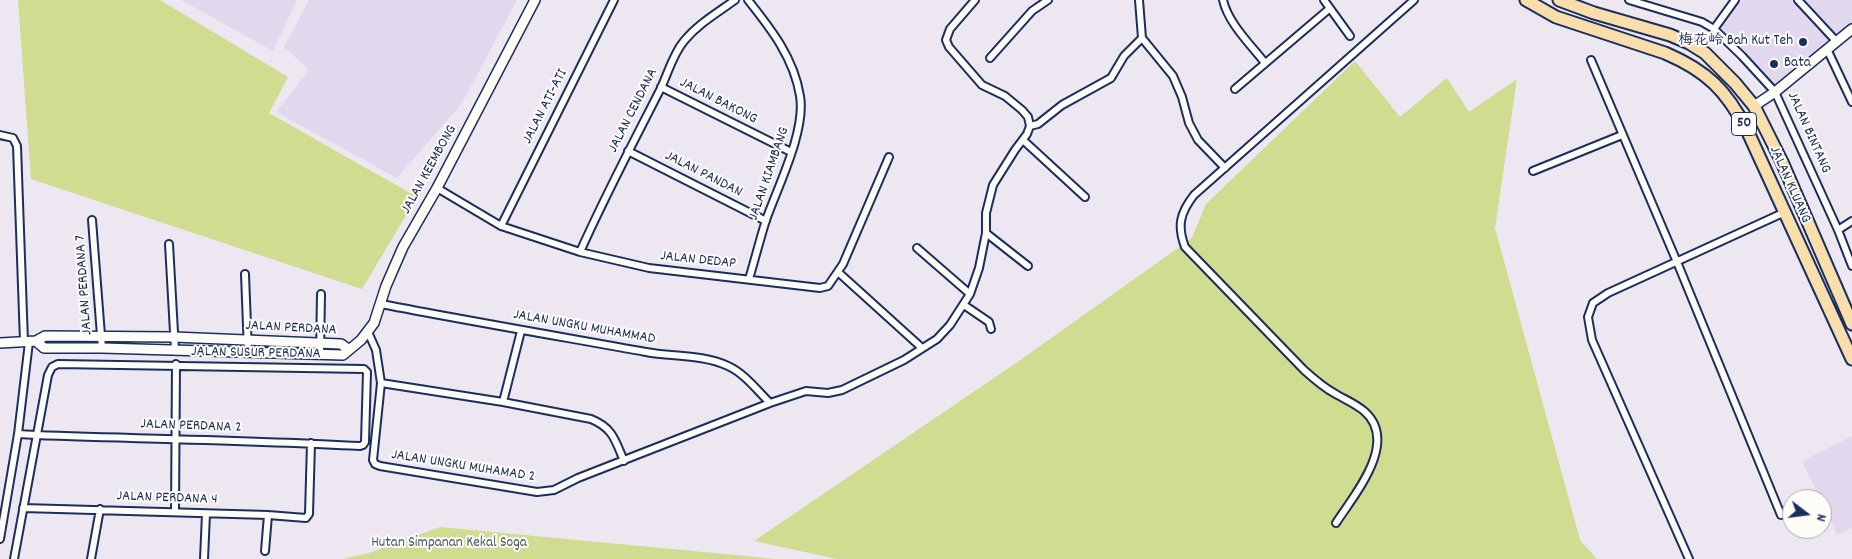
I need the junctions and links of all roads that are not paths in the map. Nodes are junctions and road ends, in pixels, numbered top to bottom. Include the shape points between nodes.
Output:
1 (535, 0) edge
2 (614, 0) edge
3 (735, 0) edge
4 (748, 0) edge
5 (975, 0) edge
6 (1048, 0) edge
7 (1138, 0) edge
8 (1223, 0) edge
9 (1324, 0) edge
10 (1414, 0) edge
11 (1526, 0) edge
12 (1559, 0) edge
13 (1629, 0) edge
14 (1735, 0) edge
15 (1798, 0) edge
16 (1329, 9) junction
17 (1714, 29) junction
18 (1852, 29) edge
19 (1350, 36) dead end
20 (1142, 38) junction
21 (1836, 42) junction
22 (1828, 49) junction
23 (990, 58) dead end
24 (1591, 60) dead end
25 (1265, 63) junction
26 (661, 87) junction
27 (1235, 89) dead end
28 (1775, 92) junction
29 (1852, 102) edge
30 (1754, 106) junction
31 (1030, 126) junction
32 (0, 135) edge
33 (1622, 135) junction
34 (1023, 140) junction
35 (628, 151) junction
36 (791, 152) junction
37 (888, 157) dead end
38 (1224, 168) junction
39 (1534, 170) dead end
40 (437, 188) junction
41 (1085, 197) dead end
42 (1785, 212) junction
43 (92, 220) dead end
44 (766, 221) junction
45 (1852, 221) edge
46 (500, 226) junction
47 (1838, 230) junction
48 (986, 233) junction
49 (169, 244) dead end
50 (917, 248) dead end
51 (580, 252) junction
52 (1678, 262) junction
53 (1028, 266) dead end
54 (1852, 266) edge
55 (838, 272) junction
56 (245, 274) dead end
57 (749, 279) junction
58 (321, 294) dead end
59 (970, 294) junction
60 (381, 304) junction
61 (964, 305) junction
62 (1852, 324) edge
63 (990, 329) dead end
64 (521, 330) junction
65 (368, 332) junction
66 (101, 336) junction
67 (174, 337) junction
68 (248, 340) junction
69 (29, 342) junction
70 (0, 343) edge
71 (320, 344) junction
72 (102, 348) junction
73 (922, 348) junction
74 (348, 349) junction
75 (175, 350) junction
76 (248, 352) junction
77 (320, 355) junction
78 (1852, 359) edge
79 (176, 364) junction
80 (381, 383) junction
81 (503, 402) junction
82 (770, 403) junction
83 (18, 434) junction
84 (36, 435) junction
85 (176, 440) junction
86 (311, 443) junction
87 (363, 445) joint
88 (624, 461) junction
89 (23, 508) junction
90 (100, 509) junction
91 (175, 512) junction
92 (206, 514) junction
93 (268, 515) junction
94 (1782, 515) dead end
95 (1336, 523) dead end
96 (0, 539) edge
97 (265, 551) dead end
98 (14, 559) edge
99 (91, 559) edge
100 (204, 559) edge
101 (1689, 559) edge

1 - 40 street, JALAN KEEMBONG
2 - 46 street, JALAN ATI-ATI
3 - 26 street, JALAN CENDANA via 683,42
4 - 36 street, JALAN KIAMBANG via 788,56 801,97 801,121
5 - 31 street via 950,29 946,40 949,47 982,85 1005,96 1022,110
6 - 23 street via 1032,11
7 - 20 street
8 - 25 street via 1228,14
9 - 16 street
10 - 38 street
11 - 42 highway, JALAN KLUANG / 50 via 1556,17 1665,53 1698,69 1735,106
12 - 30 highway, JALAN KLUANG / 50 via 1689,43 1722,69
13 - 17 street, JALAN BINTANG via 1702,22
14 - 17 street
15 - 21 street
16 - 19 street
16 - 25 street
17 - 28 street, JALAN BINTANG
18 - 21 street
20 - 31 street via 1124,56 1111,78
20 - 38 street via 1173,76 1198,140
21 - 22 street
22 - 28 street
22 - 29 street
24 - 33 street
25 - 27 street
26 - 35 street, JALAN CENDANA
26 - 36 street, JALAN BAKONG
28 - 30 street
28 - 47 street, JALAN BINTANG
30 - 62 highway, JALAN KLUANG / 50 via 1782,162
31 - 34 street, JALAN UNGKU MUHAMAD 2
32 - 69 street via 14,138 17,146
33 - 39 street
33 - 52 street
34 - 41 street
34 - 48 street, JALAN UNGKU MUHAMAD 2 via 994,185 986,213
35 - 44 street, JALAN PANDAN
35 - 51 street, JALAN CENDANA
36 - 44 street, JALAN KIAMBANG
37 - 55 street, JALAN DEDAP
38 - 95 street via 1185,207 1181,220 1185,247 1304,370 1333,393 1364,410 1377,431 1374,462
40 - 46 street, JALAN DEDAP
40 - 60 street, JALAN KEEMBONG via 403,247
42 - 52 street
42 - 78 highway, JALAN KLUANG / 50
43 - 66 street, JALAN PERDANA 7
44 - 57 street, JALAN KIAMBANG
45 - 47 street
46 - 51 street, JALAN DEDAP
47 - 54 street, JALAN BINTANG
48 - 53 street
48 - 59 street, JALAN UNGKU MUHAMAD 2
49 - 67 street
50 - 59 street
51 - 57 street, JALAN DEDAP via 649,268
52 - 94 street
52 - 101 street via 1608,293 1593,303 1588,317 1592,340
55 - 57 street, JALAN DEDAP via 828,286 820,288
55 - 73 street
56 - 68 street
58 - 71 street
59 - 61 street, JALAN UNGKU MUHAMAD 2
60 - 64 street, JALAN UNGKU MUHAMMAD
60 - 65 street, JALAN KEEMBONG
61 - 63 street via 989,322
61 - 73 street, JALAN UNGKU MUHAMAD 2 via 937,339
64 - 81 street
64 - 82 street, JALAN UNGKU MUHAMMAD via 716,362 729,366 744,377
65 - 74 street, JALAN KEEMBONG
65 - 80 street, JALAN UNGKU MUHAMAD 2 via 376,350
66 - 67 street, JALAN PERDANA
66 - 69 street, JALAN PERDANA via 45,336
66 - 72 street, JALAN PERDANA 7
67 - 68 street, JALAN PERDANA
67 - 75 street
68 - 71 street, JALAN PERDANA
68 - 76 street
69 - 70 street, JALAN PERDANA
69 - 72 street, JALAN PERDANA via 44,348
69 - 83 street
71 - 74 street, JALAN PERDANA via 341,344
71 - 77 street
72 - 75 street, JALAN PERDANA
73 - 82 street, JALAN UNGKU MUHAMAD 2 via 842,390 806,392
74 - 77 street, JALAN PERDANA via 343,355
75 - 76 street, JALAN PERDANA
76 - 77 street, JALAN PERDANA
79 - 84 street, JALAN SUSUR PERDANA via 69,363 52,367
79 - 85 street
79 - 87 street, JALAN SUSUR PERDANA via 366,370
80 - 81 street
80 - 88 street, JALAN UNGKU MUHAMAD 2 via 373,460 380,466 537,492 554,490
81 - 88 street via 603,424 611,431
82 - 88 street, JALAN UNGKU MUHAMAD 2
83 - 84 street, JALAN PERDANA 2
83 - 96 street
84 - 85 street, JALAN PERDANA 2
84 - 89 street
85 - 86 street, JALAN PERDANA 2
85 - 91 street
86 - 87 street, JALAN PERDANA 2
86 - 93 street, JALAN PERDANA 4 via 308,516
89 - 90 street, JALAN PERDANA 4
89 - 98 street
90 - 91 street, JALAN PERDANA 4
90 - 99 street
91 - 92 street, JALAN PERDANA 4
92 - 93 street, JALAN PERDANA 4
92 - 100 street
93 - 97 street

